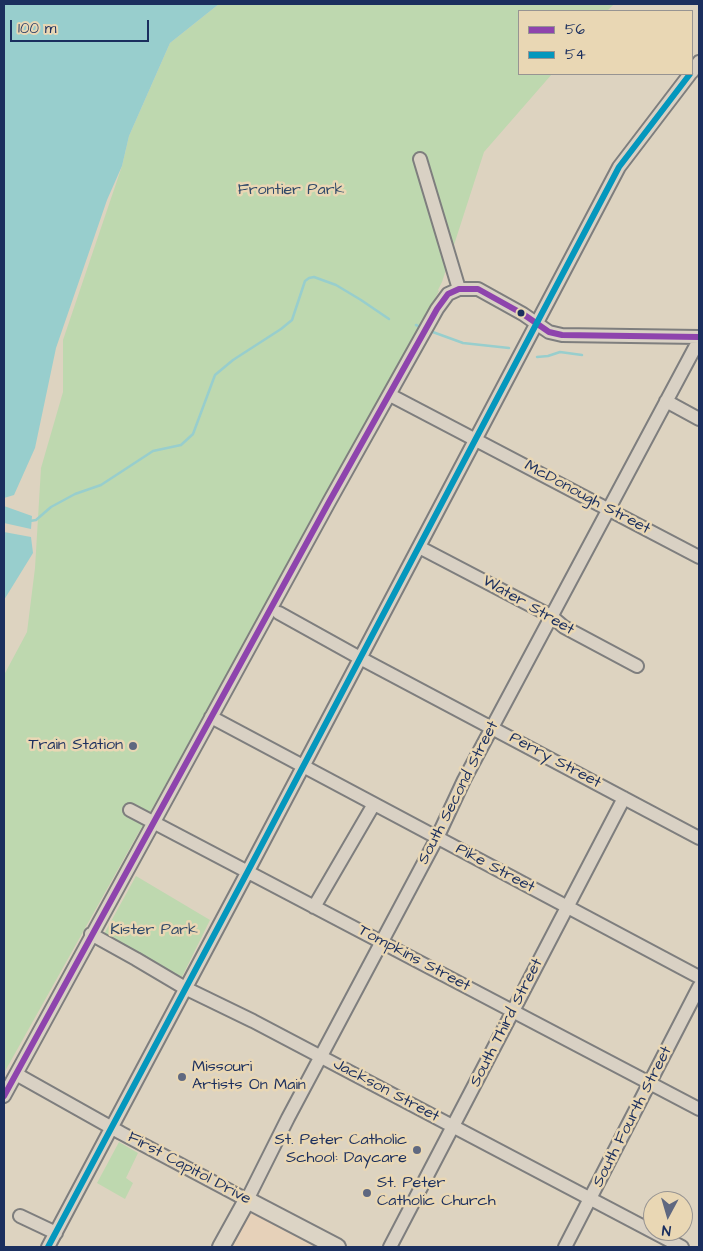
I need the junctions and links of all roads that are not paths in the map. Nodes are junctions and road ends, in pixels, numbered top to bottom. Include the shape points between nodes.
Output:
1 (689, 75) edge
2 (420, 159) dead end
3 (459, 289) junction
4 (536, 324) junction
5 (699, 338) edge
6 (390, 395) junction
7 (666, 402) junction
8 (699, 419) edge
9 (475, 439) junction
10 (608, 508) junction
11 (419, 547) junction
12 (699, 557) edge
13 (279, 613) dead end
14 (551, 616) junction
15 (360, 658) junction
16 (637, 666) dead end
17 (211, 717) junction
18 (492, 727) junction
19 (303, 766) junction
20 (624, 798) junction
21 (374, 804) junction
22 (130, 810) dead end
23 (154, 822) junction
24 (437, 838) junction
25 (699, 838) edge
26 (248, 872) junction
27 (314, 907) junction
28 (568, 907) junction
29 (91, 934) junction
30 (381, 942) junction
31 (699, 977) edge
32 (699, 987) edge
33 (185, 988) junction
34 (513, 1011) junction
35 (321, 1057) junction
36 (16, 1074) junction
37 (651, 1083) junction
38 (4, 1096) edge
39 (699, 1109) edge
40 (112, 1127) junction
41 (453, 1127) junction
42 (591, 1199) junction
43 (247, 1200) junction
44 (20, 1216) dead end
45 (56, 1233) junction
46 (48, 1247) edge
47 (221, 1247) edge
48 (337, 1247) edge
49 (390, 1247) edge
50 (565, 1247) edge
51 (682, 1247) edge

1 - 4 street via 619,167
2 - 3 street
3 - 4 street via 478,289
3 - 6 street via 448,294 437,309
4 - 5 street via 549,332 573,336
4 - 9 street
5 - 7 street, South Second Street
6 - 9 street, McDonough Street
6 - 17 street
7 - 8 street
7 - 10 street, South Second Street
9 - 10 street, McDonough Street
9 - 11 street
10 - 12 street, McDonough Street
10 - 14 street, South Second Street
11 - 14 street, Water Street
11 - 15 street
13 - 15 street, Perry Street
14 - 16 street, Water Street via 564,627
14 - 18 street, South Second Street
15 - 18 street, Perry Street
15 - 19 street
17 - 19 street, Pike Street
17 - 23 street
18 - 20 street, Perry Street
18 - 24 street, South Second Street
19 - 21 street, Pike Street
19 - 26 street
20 - 25 street, Perry Street
20 - 28 street, South Third Street
21 - 24 street, Pike Street
21 - 27 street
22 - 23 street, Tompkins Street
23 - 26 street, Tompkins Street
23 - 29 street
24 - 28 street, Pike Street
24 - 30 street, South Second Street
26 - 27 street, Tompkins Street
26 - 33 street
27 - 30 street, Tompkins Street
28 - 31 street, Pike Street
28 - 34 street, South Third Street
29 - 33 street, Jackson Street
29 - 36 street
30 - 34 street, Tompkins Street
30 - 35 street, South Second Street
32 - 37 street, South Fourth Street
33 - 35 street, Jackson Street
33 - 40 street
34 - 37 street, Tompkins Street
34 - 41 street, South Third Street
35 - 41 street, Jackson Street
35 - 43 street, South Second Street
36 - 38 street
36 - 40 street, First Capitol Drive
37 - 39 street, Tompkins Street
37 - 42 street, South Fourth Street
40 - 43 street, First Capitol Drive
40 - 45 street
41 - 42 street, Jackson Street
41 - 49 street, South Third Street
42 - 50 street, South Fourth Street
42 - 51 street, Jackson Street
43 - 47 main road, South Second Street
43 - 48 main road, First Capitol Drive
44 - 45 street
45 - 46 street

